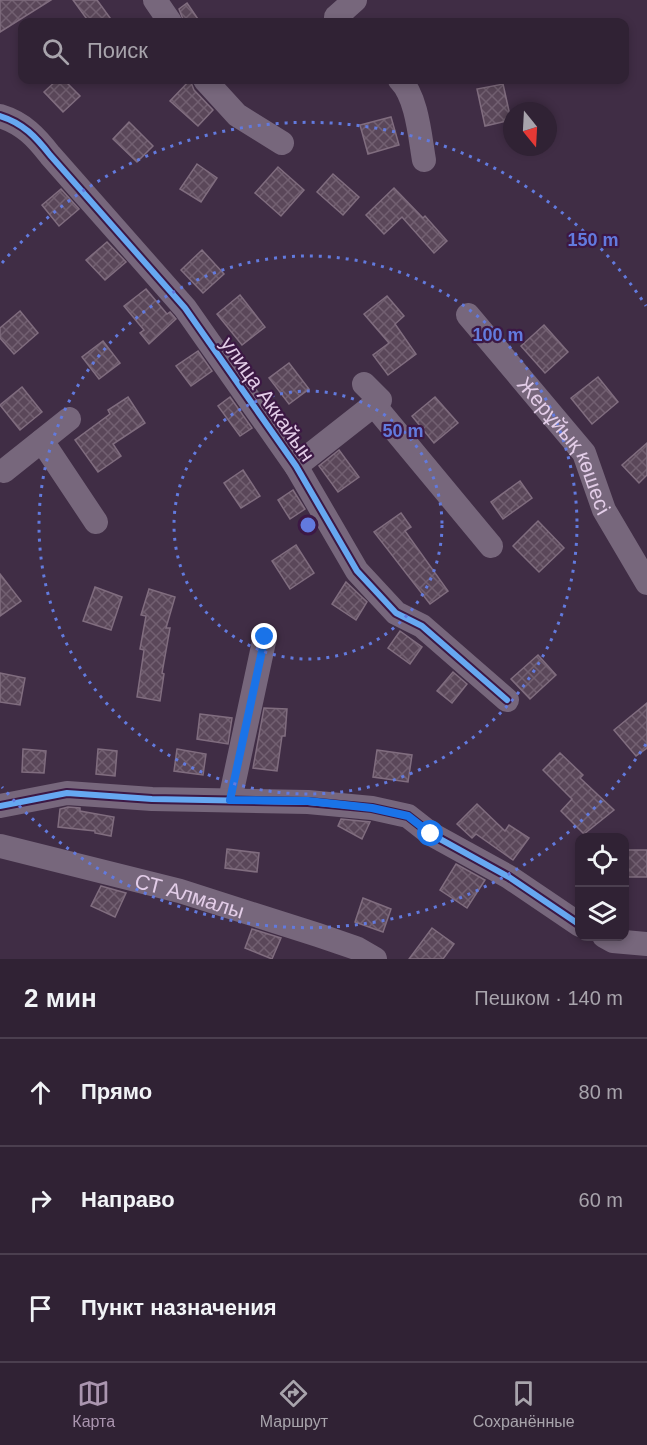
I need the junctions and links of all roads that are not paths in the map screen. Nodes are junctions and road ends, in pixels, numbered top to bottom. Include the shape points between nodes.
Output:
1 (155, 0) edge
2 (355, 0) edge
3 (167, 18) edge
4 (337, 18) edge
5 (209, 84) edge
6 (404, 84) edge
7 (0, 116) edge
8 (282, 143) dead end
9 (424, 160) dead end
10 (468, 315) dead end
11 (69, 419) dead end
12 (42, 441) junction
13 (296, 466) junction
14 (1, 472) edge
15 (96, 522) dead end
16 (491, 546) dead end
17 (647, 583) edge
18 (265, 637) dead end
19 (507, 700) dead end
20 (230, 800) junction
21 (0, 806) edge
22 (0, 846) edge
23 (575, 922) edge
24 (622, 941) edge
25 (647, 944) edge
26 (375, 959) edge

1 - 3 street
2 - 4 street
5 - 8 street via 237,115
6 - 9 street via 417,118
7 - 13 street, улица Аккайын via 34,135 185,308
10 - 17 street, Жерұйық көшесі via 585,453 604,510
11 - 12 street
12 - 14 street
12 - 15 street
13 - 16 street via 369,394
13 - 19 street, улица Аккайын via 357,571 396,613 422,626
18 - 20 street
20 - 21 street via 67,793
20 - 23 street via 308,801 408,816
22 - 26 street, СТ Алмалы via 180,891 356,948
24 - 25 street

